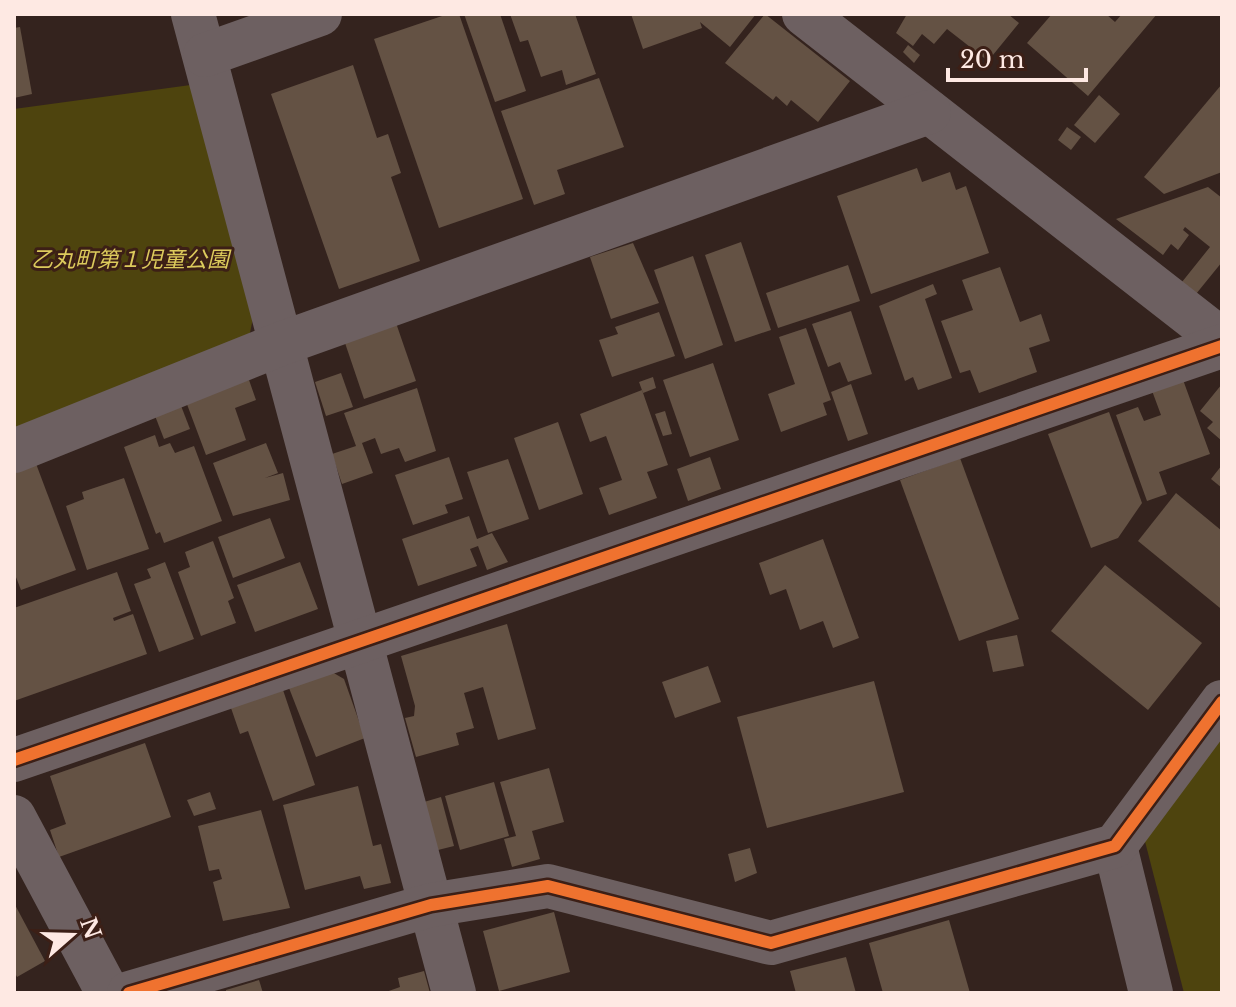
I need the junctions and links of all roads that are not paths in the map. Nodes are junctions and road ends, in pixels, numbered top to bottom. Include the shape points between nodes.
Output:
1 (320, 14) edge
2 (804, 14) edge
3 (199, 34) edge
4 (929, 112) junction
5 (283, 343) junction
6 (1222, 343) edge
7 (14, 451) edge
8 (361, 641) junction
9 (1222, 702) edge
10 (14, 760) edge
11 (14, 817) edge
12 (1115, 846) junction
13 (431, 905) junction
14 (108, 993) edge
15 (129, 993) edge
16 (454, 993) edge
17 (1151, 993) edge

1 - 3 street
2 - 4 street
3 - 5 street
4 - 5 street
4 - 6 street
5 - 7 street
5 - 8 street
6 - 8 street
8 - 10 street
8 - 13 street
9 - 12 street
11 - 14 street
12 - 13 street via 771,943 548,886
12 - 17 street
13 - 15 street
13 - 16 street

